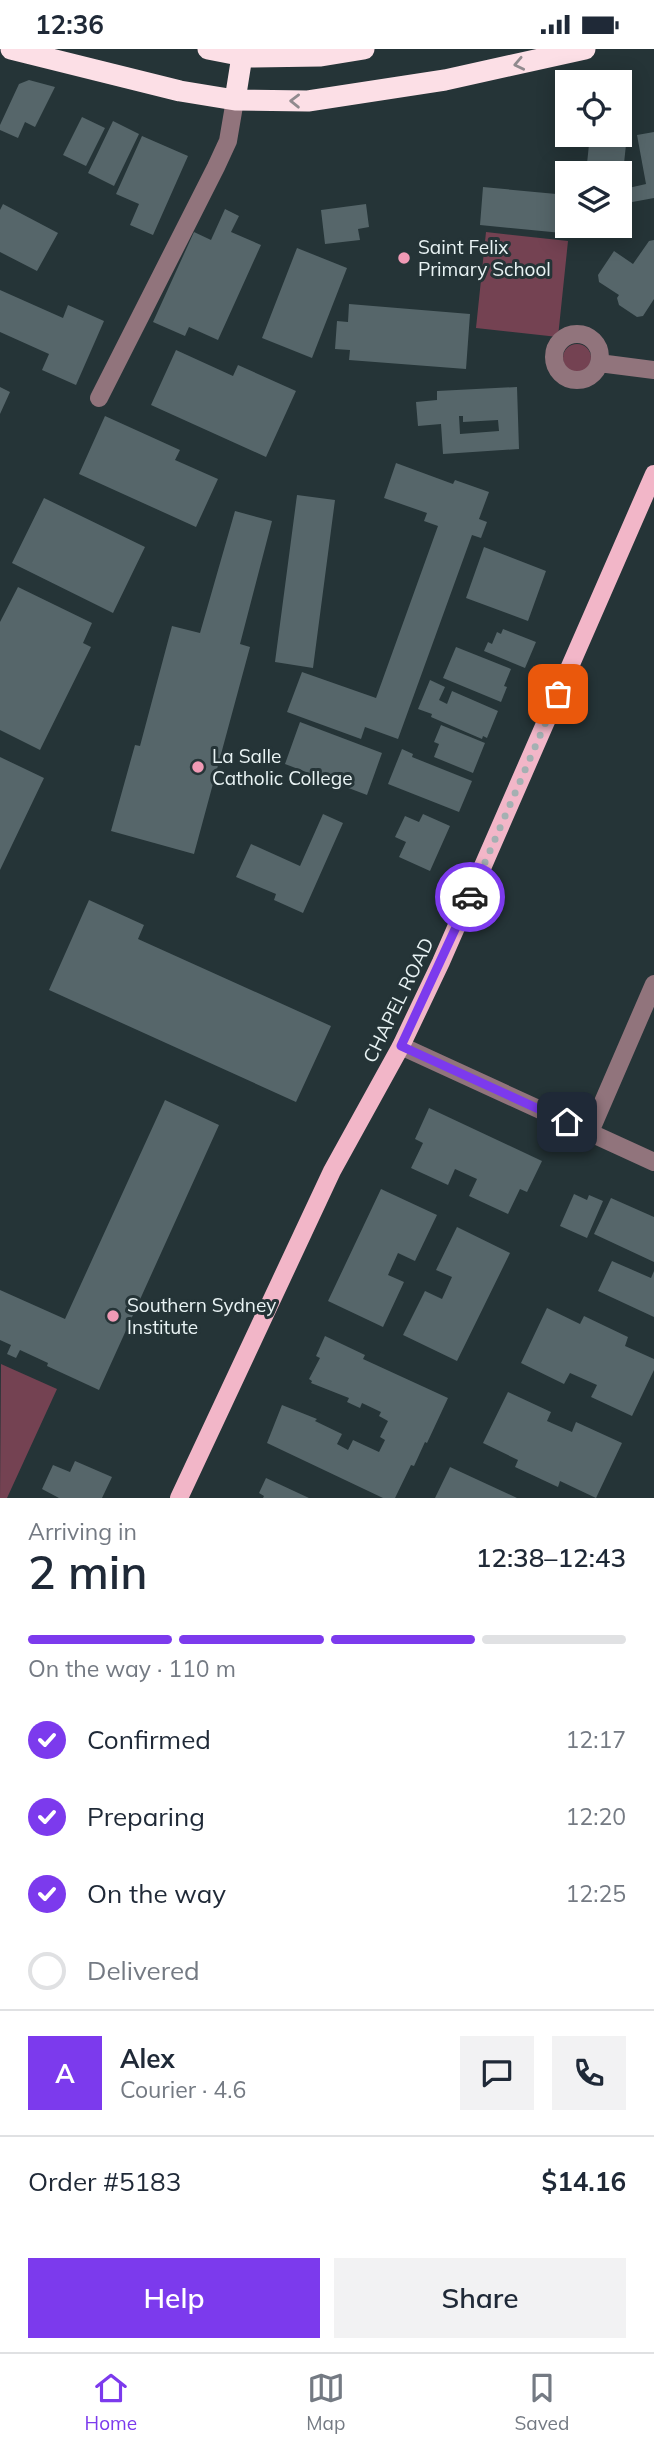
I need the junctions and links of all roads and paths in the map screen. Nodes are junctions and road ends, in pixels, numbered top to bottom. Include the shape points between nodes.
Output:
1 (11, 49) edge
2 (208, 49) edge
3 (364, 49) edge
4 (585, 49) edge
5 (242, 56) junction
6 (235, 100) junction
7 (599, 363) dead end
8 (654, 370) edge
9 (99, 398) dead end
10 (654, 474) edge
11 (654, 984) edge
12 (401, 1046) junction
13 (590, 1132) junction
14 (654, 1162) edge
15 (179, 1498) edge

1 - 6 highway
2 - 5 highway
3 - 5 highway via 321,56
4 -> 6 highway via 371,93 308,101
5 - 6 highway
6 - 9 street via 228,141
7 - 8 street
10 - 12 main road, CHAPEL ROAD via 442,962
11 - 13 street
12 - 13 street
12 - 15 main road, CHAPEL ROAD via 332,1171
13 - 14 street

